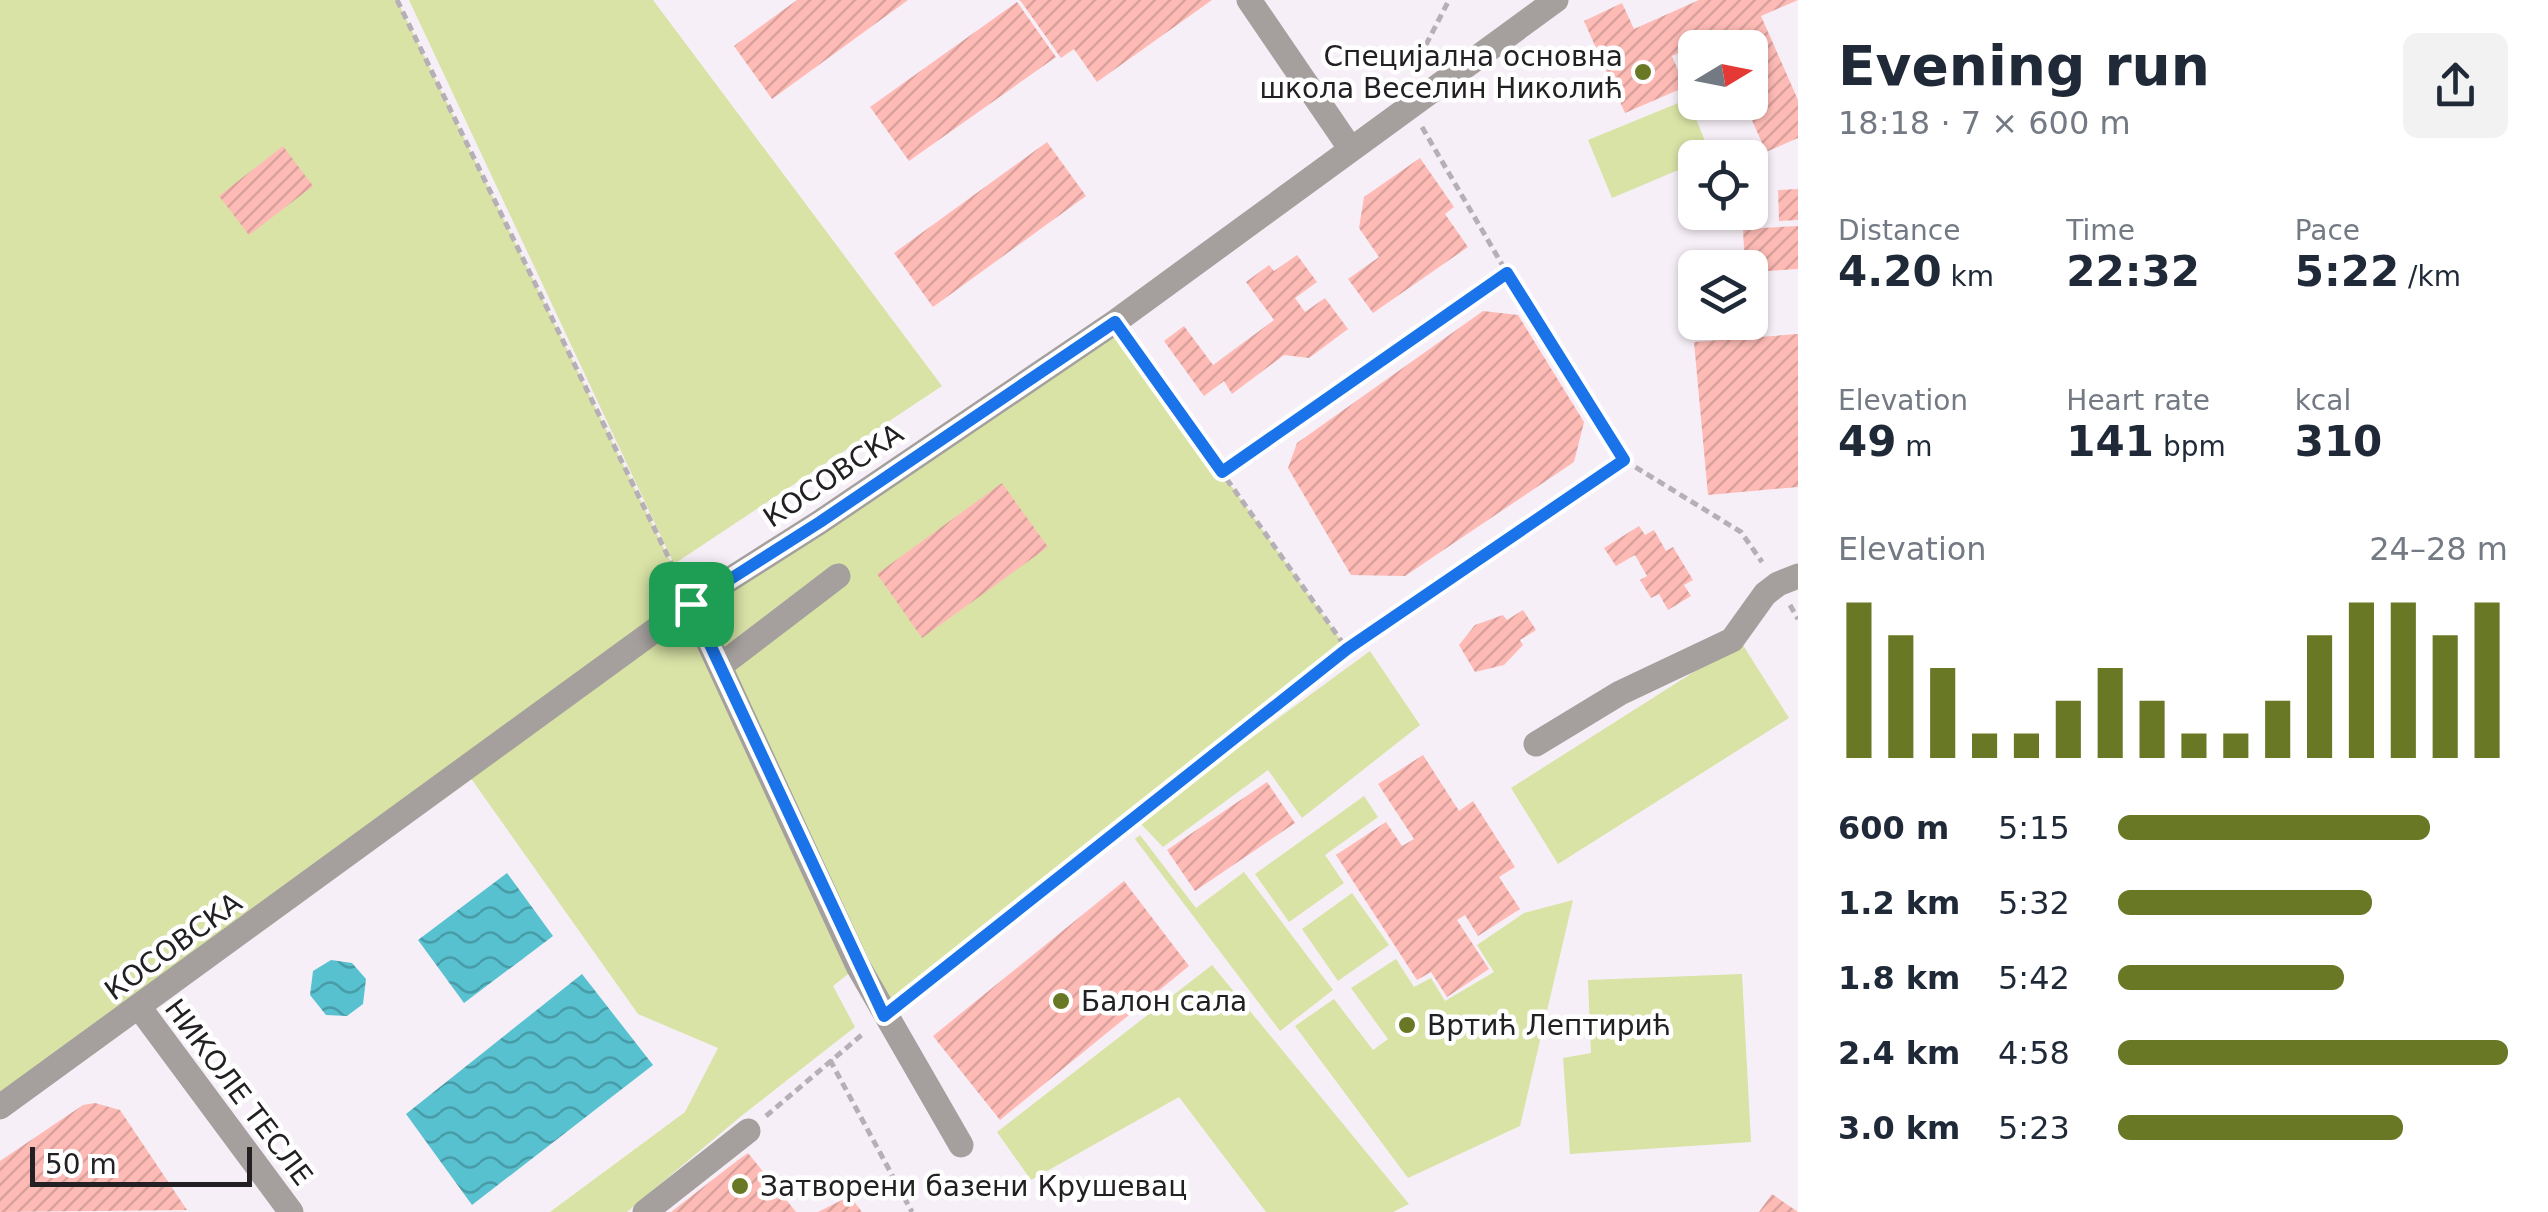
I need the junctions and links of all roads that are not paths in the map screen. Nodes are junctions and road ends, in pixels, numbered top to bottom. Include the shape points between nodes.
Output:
1 (1248, 0) edge
2 (1556, 0) edge
3 (1350, 148) junction
4 (838, 576) dead end
5 (1788, 580) edge
6 (691, 604) junction
7 (720, 666) junction
8 (1536, 744) dead end
9 (140, 1008) junction
10 (0, 1108) edge
11 (748, 1131) road end
12 (960, 1146) dead end
13 (291, 1212) edge
14 (646, 1212) edge

1 - 3 street
2 - 3 street, КОСОВСКА
3 - 6 street, КОСОВСКА via 1115,322
4 - 7 street
5 - 8 street via 1765,594 1732,640
6 - 7 street
6 - 9 street, КОСОВСКА
7 - 12 street via 884,1016
9 - 10 street, КОСОВСКА
9 - 13 street, НИКОЛЕ ТЕСЛЕ
11 - 14 street

